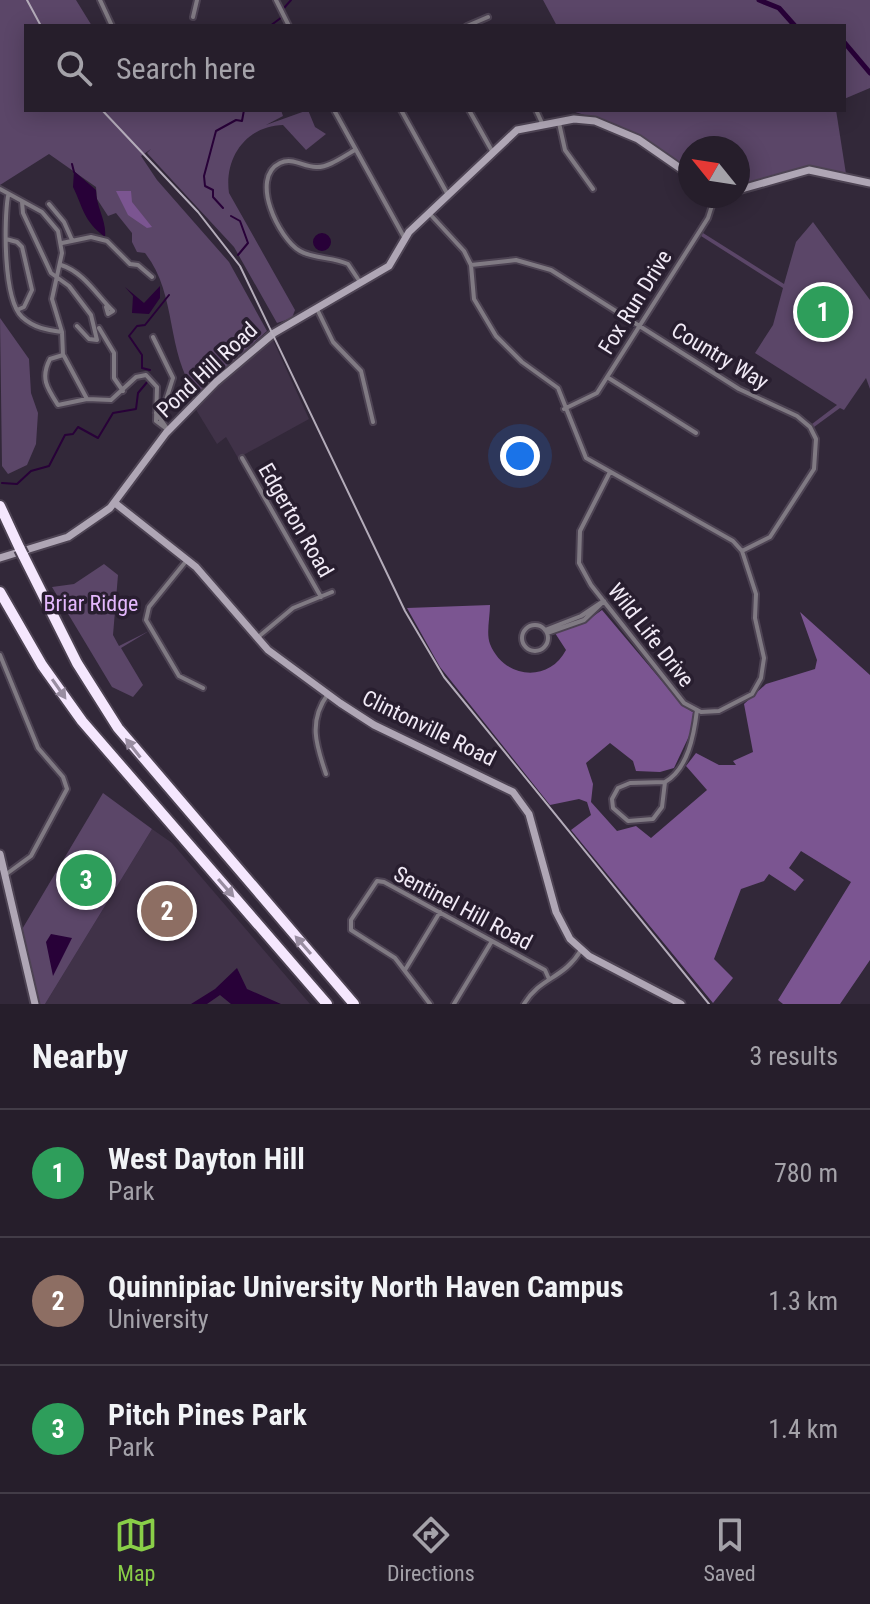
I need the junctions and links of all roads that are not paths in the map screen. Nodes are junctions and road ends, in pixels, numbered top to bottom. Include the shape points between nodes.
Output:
1 (100, 0) edge
2 (197, 0) edge
3 (276, 0) edge
4 (193, 17) dead end
5 (488, 17) dead end
6 (111, 24) edge
7 (288, 24) edge
8 (472, 24) edge
9 (335, 112) edge
10 (402, 112) edge
11 (470, 112) edge
12 (537, 112) edge
13 (559, 121) junction
14 (542, 123) junction
15 (355, 150) junction
16 (492, 151) junction
17 (678, 167) edge
18 (870, 183) edge
19 (750, 187) edge
20 (0, 189) edge
21 (593, 189) dead end
22 (448, 195) junction
23 (8, 196) junction
24 (22, 202) junction
25 (49, 204) dead end
26 (711, 208) edge
27 (429, 213) junction
28 (405, 238) junction
29 (6, 239) junction
30 (72, 240) junction
31 (62, 243) junction
32 (61, 265) junction
33 (471, 265) junction
34 (152, 277) dead end
35 (57, 279) junction
36 (361, 284) junction
37 (106, 307) dead end
38 (317, 309) junction
39 (17, 310) junction
40 (639, 325) junction
41 (77, 326) dead end
42 (99, 328) dead end
43 (62, 332) junction
44 (153, 337) dead end
45 (63, 355) junction
46 (607, 377) junction
47 (123, 391) junction
48 (87, 399) junction
49 (564, 409) junction
50 (156, 413) junction
51 (373, 422) dead end
52 (168, 430) junction
53 (696, 433) dead end
54 (242, 458) dead end
55 (610, 472) junction
56 (115, 503) junction
57 (0, 506) edge
58 (0, 521) edge
59 (21, 550) junction
60 (742, 551) junction
61 (0, 558) edge
62 (187, 560) junction
63 (0, 592) edge
64 (332, 592) dead end
65 (321, 597) junction
66 (604, 601) junction
67 (546, 631) junction
68 (257, 638) junction
69 (0, 655) edge
70 (203, 688) dead end
71 (328, 694) junction
72 (697, 710) junction
73 (326, 774) dead end
74 (665, 782) junction
75 (0, 854) edge
76 (5, 876) junction
77 (440, 912) junction
78 (492, 941) junction
79 (581, 950) junction
80 (405, 970) junction
81 (549, 979) junction
82 (35, 1004) edge
83 (327, 1004) edge
84 (354, 1004) edge
85 (430, 1004) edge
86 (454, 1004) edge
87 (524, 1004) edge
88 (681, 1004) edge

1 - 6 street
2 - 4 street
3 - 7 street
5 - 8 street
9 - 15 street
10 - 22 street
11 - 16 street
12 - 14 street
13 - 14 street, Pond Hill Road
13 - 17 street, Pond Hill Road via 584,119 611,126
13 - 21 street via 565,150
14 - 16 street, Pond Hill Road via 517,130
15 - 28 street
15 - 36 street via 324,167 279,163 267,175 265,194 290,243 303,253 348,264
16 - 22 street, Pond Hill Road
18 - 19 street via 809,170
20 - 23 street
22 - 27 street, Pond Hill Road
23 - 24 street
23 - 29 street
24 - 31 street via 51,220
24 - 35 street
25 - 30 street
26 - 40 street, Fox Run Drive
27 - 28 street, Pond Hill Road
27 - 33 street
28 - 36 street, Pond Hill Road via 392,262
29 - 39 street via 5,259
29 - 39 street via 22,247 32,290
30 - 31 street
30 - 34 street via 107,241
31 - 32 street
32 - 35 street
32 - 37 street via 83,276
33 - 40 street, Country Way via 503,260 538,263
33 - 49 street via 479,313 505,347 553,382
35 - 41 street via 91,315 97,340
35 - 43 street via 52,299
36 - 38 street, Pond Hill Road
38 - 51 street via 333,342 361,371
38 - 52 street, Pond Hill Road via 270,335
39 - 43 street via 40,329
40 - 46 street, Fox Run Drive
40 - 60 street, Country Way via 745,392 797,416 816,439 814,469 770,537
42 - 47 street via 114,353 114,378
43 - 45 street
44 - 50 street via 173,378
45 - 48 street
45 - 48 street via 50,359 45,385 58,405
46 - 49 street, Fox Run Drive via 597,393
46 - 53 street
47 - 48 street via 111,400
47 - 50 street via 139,374 152,378
49 - 55 street via 586,458
50 - 52 street
52 - 56 street, Pond Hill Road
54 - 65 street, Edgerton Road
55 - 60 street
55 - 66 street, Wild Life Drive via 577,546 580,568
56 - 61 street, Pond Hill Road via 68,537
56 - 62 street, Clintonville Road
57 - 59 highway
58 - 59 highway
84 -> 59 highway via 118,728 73,656
60 - 72 street, Wild Life Drive via 756,594 764,658 761,678 752,694 733,705 713,712
62 - 68 street, Clintonville Road
62 - 70 street via 149,607 146,620 179,676
63 -> 83 highway via 82,721
64 - 65 street, Edgerton Road
65 - 68 street, Edgerton Road via 293,608
66 - 67 street via 583,618
66 - 72 street, Wild Life Drive via 684,703
67 - 67 street via 540,650 523,642 530,625
68 - 71 street, Clintonville Road
69 - 76 street via 35,742 67,787 31,856
71 - 73 street via 315,723
71 - 79 street, Clintonville Road via 374,725 517,795 529,814 559,919
72 - 74 street via 694,738
74 - 74 street via 662,807 653,819 628,821 613,808 618,788
75 - 76 street
76 - 82 street
77 - 78 street, Sentinel Hill Road
77 - 80 street
77 - 80 street, Sentinel Hill Road via 379,881 356,911 351,930 391,954
78 - 81 street, Sentinel Hill Road via 545,970
78 - 86 street
79 - 81 street via 568,970
79 - 88 street, Clintonville Road
80 - 85 street, Sentinel Hill Road
81 - 87 street via 532,989

